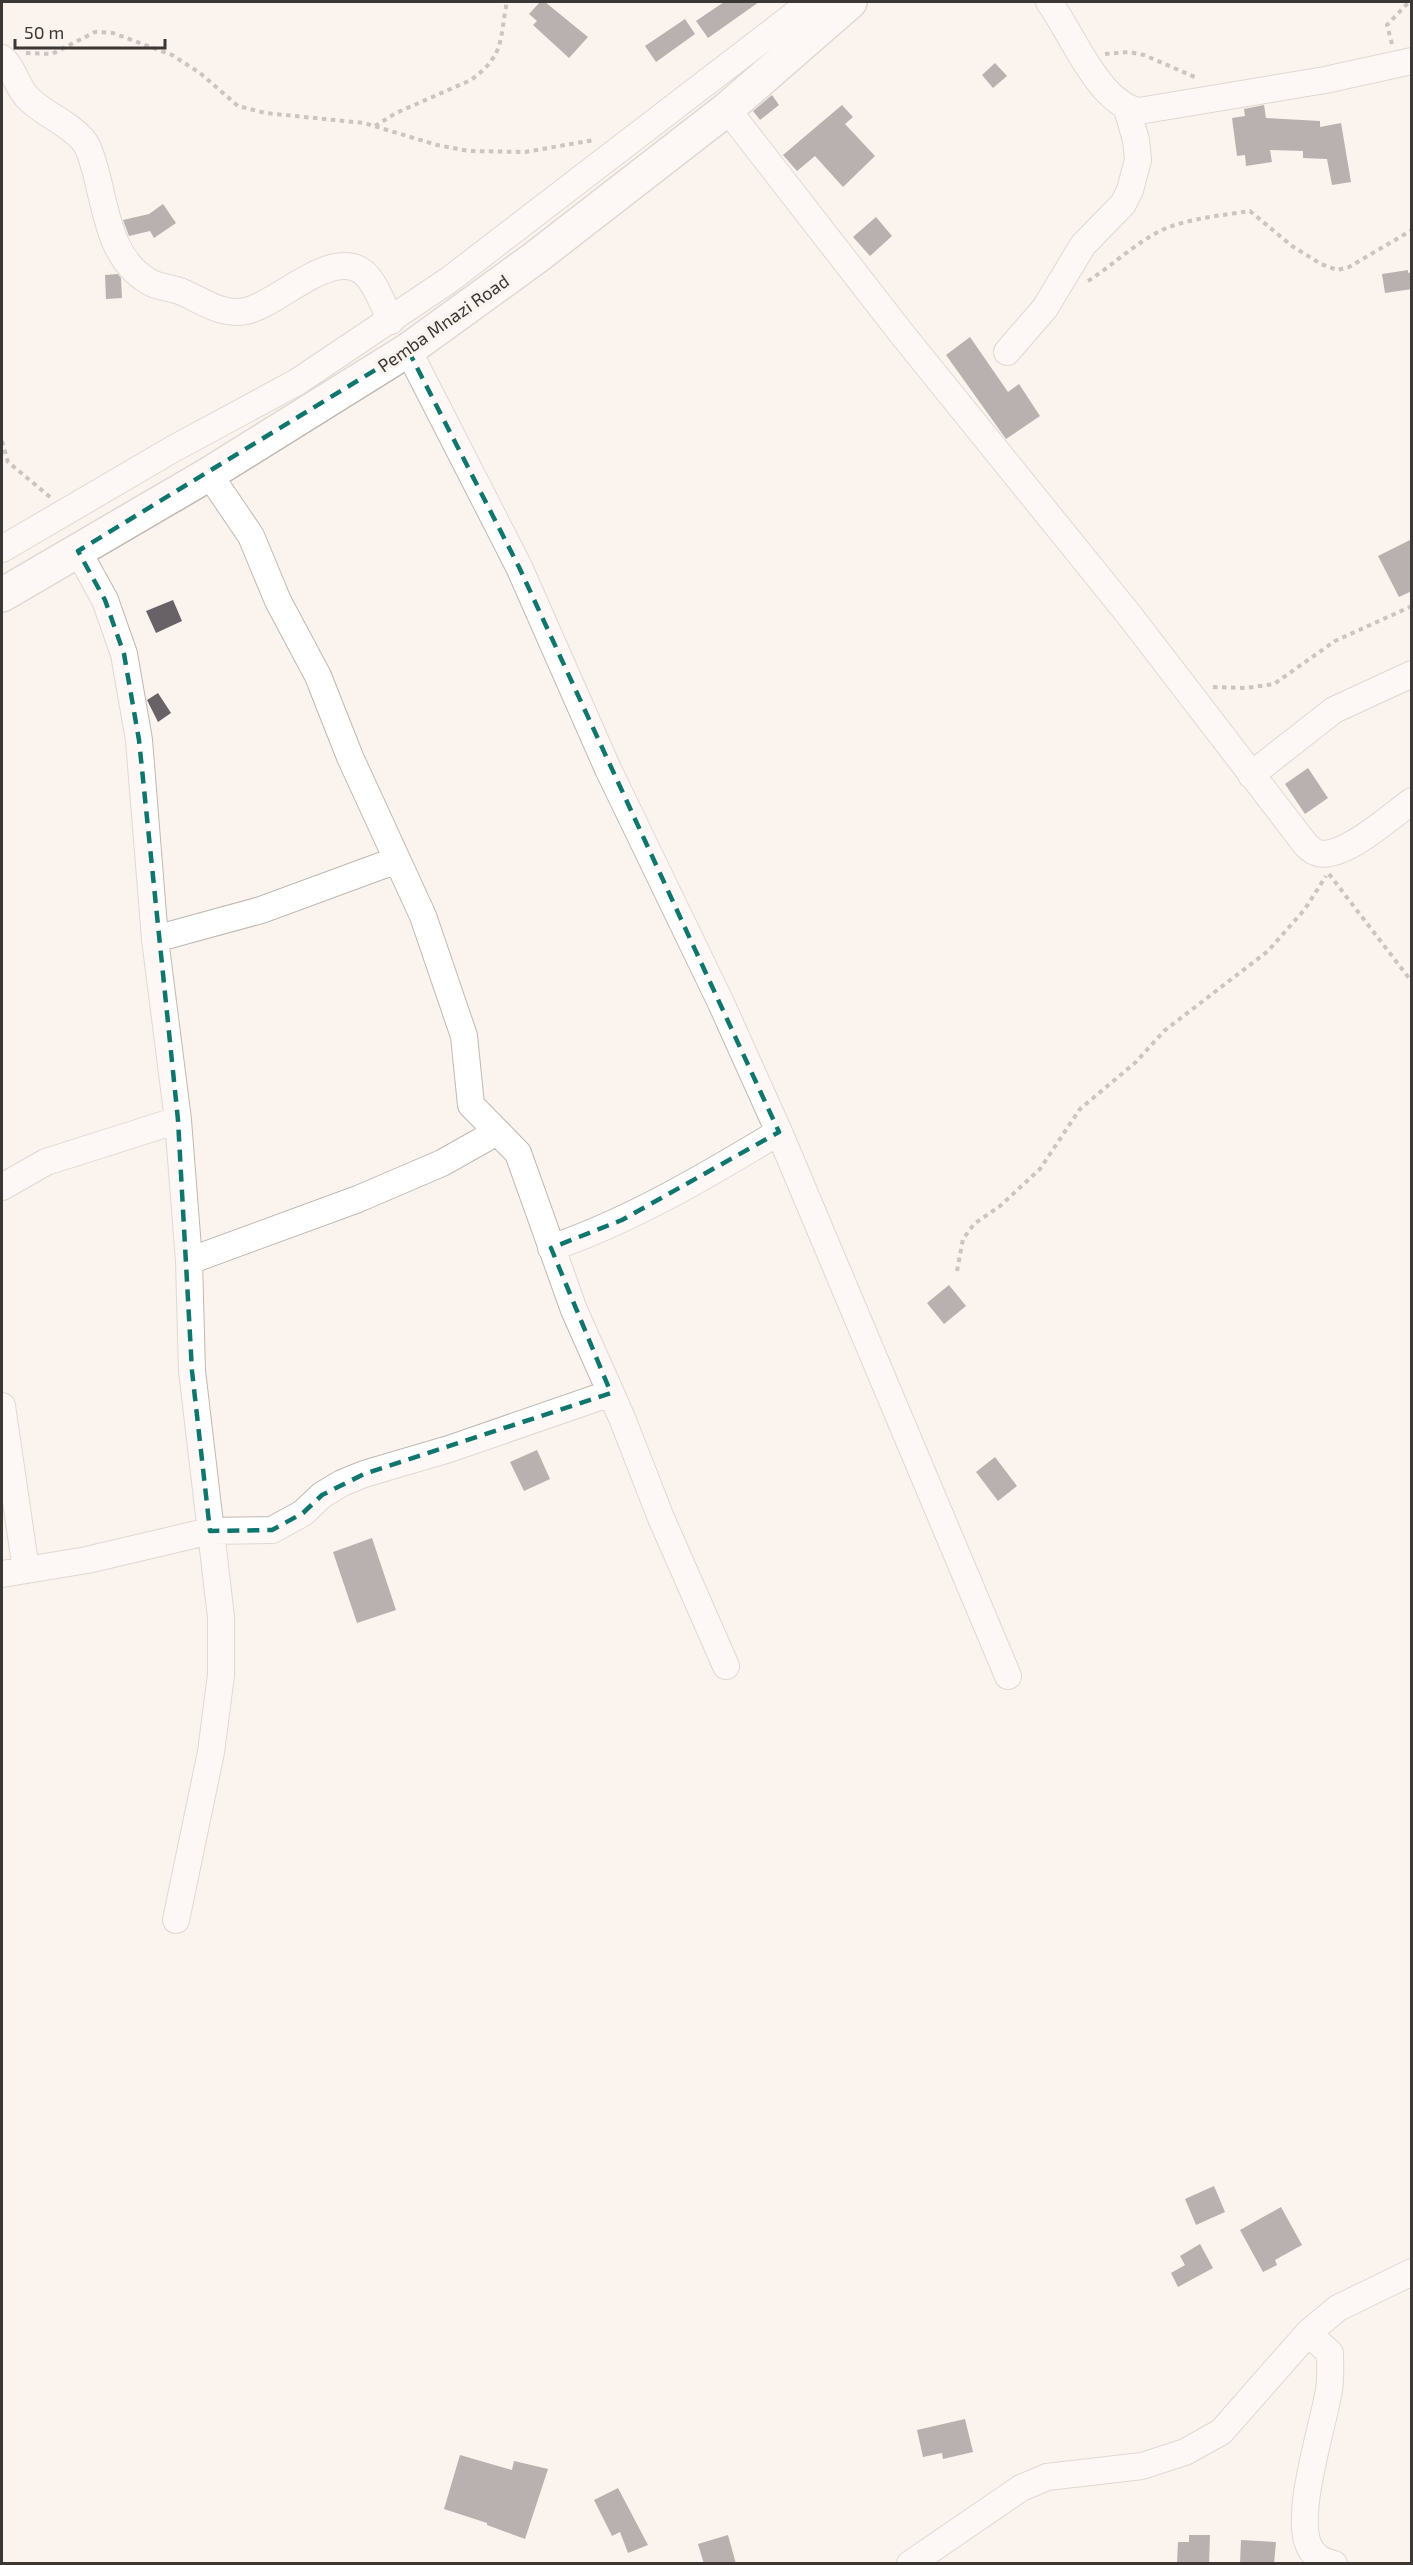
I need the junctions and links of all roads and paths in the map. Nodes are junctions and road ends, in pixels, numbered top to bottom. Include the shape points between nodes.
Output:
1 (507, 2) edge
2 (811, 2) edge
3 (850, 2) edge
4 (1049, 2) edge
5 (1409, 2) edge
6 (1080, 52) junction
7 (11, 56) edge
8 (1406, 62) edge
9 (1229, 96) junction
10 (1127, 109) junction
11 (727, 110) junction
12 (375, 126) junction
13 (600, 139) dead end
14 (1412, 230) edge
15 (1082, 285) dead end
16 (391, 321) junction
17 (408, 350) junction
18 (1007, 352) dead end
19 (2, 441) edge
20 (209, 474) junction
21 (61, 514) junction
22 (2, 549) edge
23 (78, 551) junction
24 (2, 595) edge
25 (1412, 606) edge
26 (1412, 674) edge
27 (1182, 687) junction
28 (1251, 775) junction
29 (1412, 801) edge
30 (397, 860) junction
31 (155, 939) junction
32 (1412, 982) edge
33 (178, 1120) junction
34 (497, 1132) junction
35 (779, 1132) junction
36 (2, 1187) edge
37 (551, 1248) junction
38 (189, 1261) junction
39 (957, 1271) dead end
40 (611, 1394) junction
41 (2, 1406) edge
42 (210, 1531) junction
43 (14, 1572) edge
44 (726, 1666) dead end
45 (1008, 1676) dead end
46 (176, 1920) dead end
47 (1412, 2272) edge
48 (1308, 2333) junction
49 (1324, 2562) edge
50 (910, 2564) edge

1 - 12 path via 498,53 482,72
2 - 16 street
3 - 11 main road, Pemba Mnazi Road
4 - 6 street
5 - 8 path via 1387,25
6 - 9 path via 1144,55
6 - 10 street via 1112,96
7 - 12 path via 52,54 95,32 113,33 172,55 238,106 265,114
7 - 16 street via 24,93 37,108 83,140 91,154 113,239 147,281 212,307 239,312 285,293 320,271 351,265 373,282
8 - 9 street via 1325,81
9 - 10 street via 1139,111
10 - 18 street via 1138,160 1130,190 1123,204 1083,246 1046,308
11 - 17 main road, Pemba Mnazi Road
11 - 27 street via 1130,616
12 - 13 path via 469,151 525,152
14 - 15 path via 1337,270 1292,246 1257,214 1228,214 1169,227
16 - 21 street via 297,382
17 - 20 main road, Pemba Mnazi Road
17 - 35 street via 519,567 608,769
19 - 21 path via 8,462 45,490
20 - 23 main road, Pemba Mnazi Road
20 - 30 street via 251,536 278,601 318,676
21 - 22 street
23 - 24 main road, Pemba Mnazi Road
23 - 31 street via 105,600 124,654 139,740
25 - 27 path via 1335,641 1274,684 1246,688
26 - 28 street via 1334,710
27 - 28 street
28 - 29 street via 1306,845 1317,853 1329,854 1348,847
30 - 31 street via 261,910
30 - 34 street via 423,916 464,1036 471,1105
31 - 33 street
32 - 39 path via 1328,872 1305,909 1268,951 1172,1025 1136,1062 1080,1109 1040,1169 974,1224 963,1239
33 - 36 street via 46,1162
33 - 38 street
34 - 37 street via 518,1153
34 - 38 street via 442,1164
35 - 37 street via 622,1220
35 - 45 street
37 - 40 street
38 - 42 street via 192,1371
40 - 42 street via 353,1479 272,1530
40 - 44 street
41 - 43 street
42 - 43 street via 87,1560
42 - 46 street via 221,1617 221,1675 211,1752
47 - 48 street via 1338,2308
48 - 49 street via 1330,2353 1330,2387 1305,2502 1309,2546
48 - 50 street via 1221,2432 1185,2452 1142,2466 1047,2477 1021,2488

